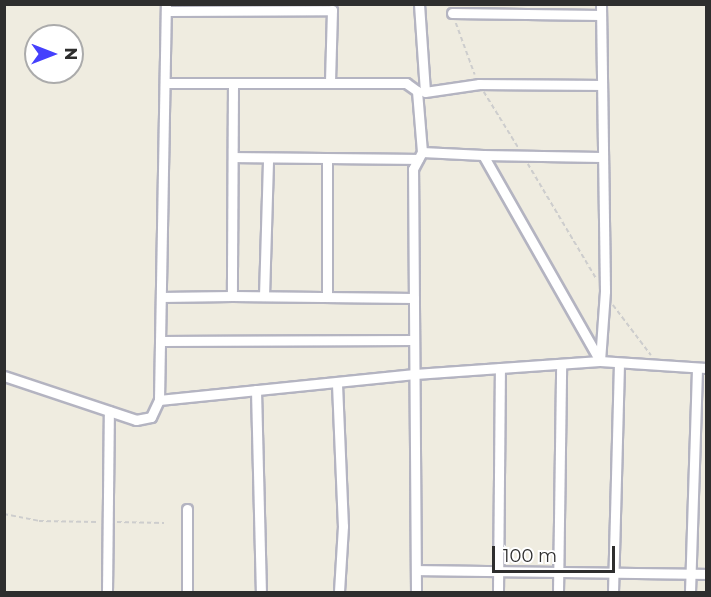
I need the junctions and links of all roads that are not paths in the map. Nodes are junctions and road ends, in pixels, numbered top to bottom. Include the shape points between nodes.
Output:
1 (419, 4) edge
2 (601, 4) edge
3 (166, 8) edge
4 (452, 13) road end
5 (601, 15) junction
6 (165, 83) junction
7 (233, 83) junction
8 (330, 83) junction
9 (601, 85) junction
10 (421, 91) junction
11 (483, 155) junction
12 (420, 156) junction
13 (233, 157) junction
14 (601, 157) junction
15 (268, 158) junction
16 (327, 159) junction
17 (232, 296) junction
18 (264, 296) junction
19 (161, 297) junction
20 (327, 297) junction
21 (414, 298) junction
22 (414, 340) junction
23 (160, 341) junction
24 (600, 362) junction
25 (561, 364) junction
26 (619, 364) junction
27 (500, 368) junction
28 (702, 368) edge
29 (414, 374) junction
30 (4, 376) edge
31 (337, 384) junction
32 (256, 390) junction
33 (159, 400) junction
34 (109, 411) junction
35 (187, 509) dead end
36 (416, 570) junction
37 (499, 571) junction
38 (558, 572) junction
39 (612, 573) junction
40 (690, 574) junction
41 (706, 574) edge
42 (107, 592) edge
43 (187, 592) edge
44 (261, 592) edge
45 (339, 592) edge
46 (416, 592) edge
47 (498, 592) edge
48 (558, 592) edge
49 (613, 592) edge
50 (690, 592) edge

1 - 10 street
2 - 5 street
3 - 6 street
3 - 8 street via 332,10
4 - 5 street
5 - 9 street
6 - 7 street
6 - 19 street
7 - 8 street
7 - 13 street
8 - 10 street via 406,83
9 - 10 street via 479,84
9 - 14 street
10 - 12 street
11 - 12 street
11 - 14 street
11 - 24 street
12 - 16 street
12 - 21 street via 413,169
13 - 15 street
13 - 17 street
14 - 24 street via 605,291
15 - 16 street
15 - 18 street
16 - 20 street
17 - 18 street
17 - 19 street
18 - 20 street
19 - 23 street
20 - 21 street
21 - 22 street
22 - 23 street
22 - 29 street
23 - 33 street
24 - 25 street
24 - 26 street
25 - 27 street
25 - 38 street
26 - 28 street
26 - 39 street
27 - 29 street
27 - 37 street
28 - 40 street
29 - 31 street
29 - 36 street
30 - 34 street
31 - 32 street
31 - 45 street via 343,526
32 - 33 street
32 - 44 street
33 - 34 street via 151,417 136,420
34 - 42 street
35 - 43 street
36 - 37 street
36 - 46 street
37 - 38 street
37 - 47 street
38 - 39 street
38 - 48 street
39 - 40 street
39 - 49 street
40 - 41 street
40 - 50 street

